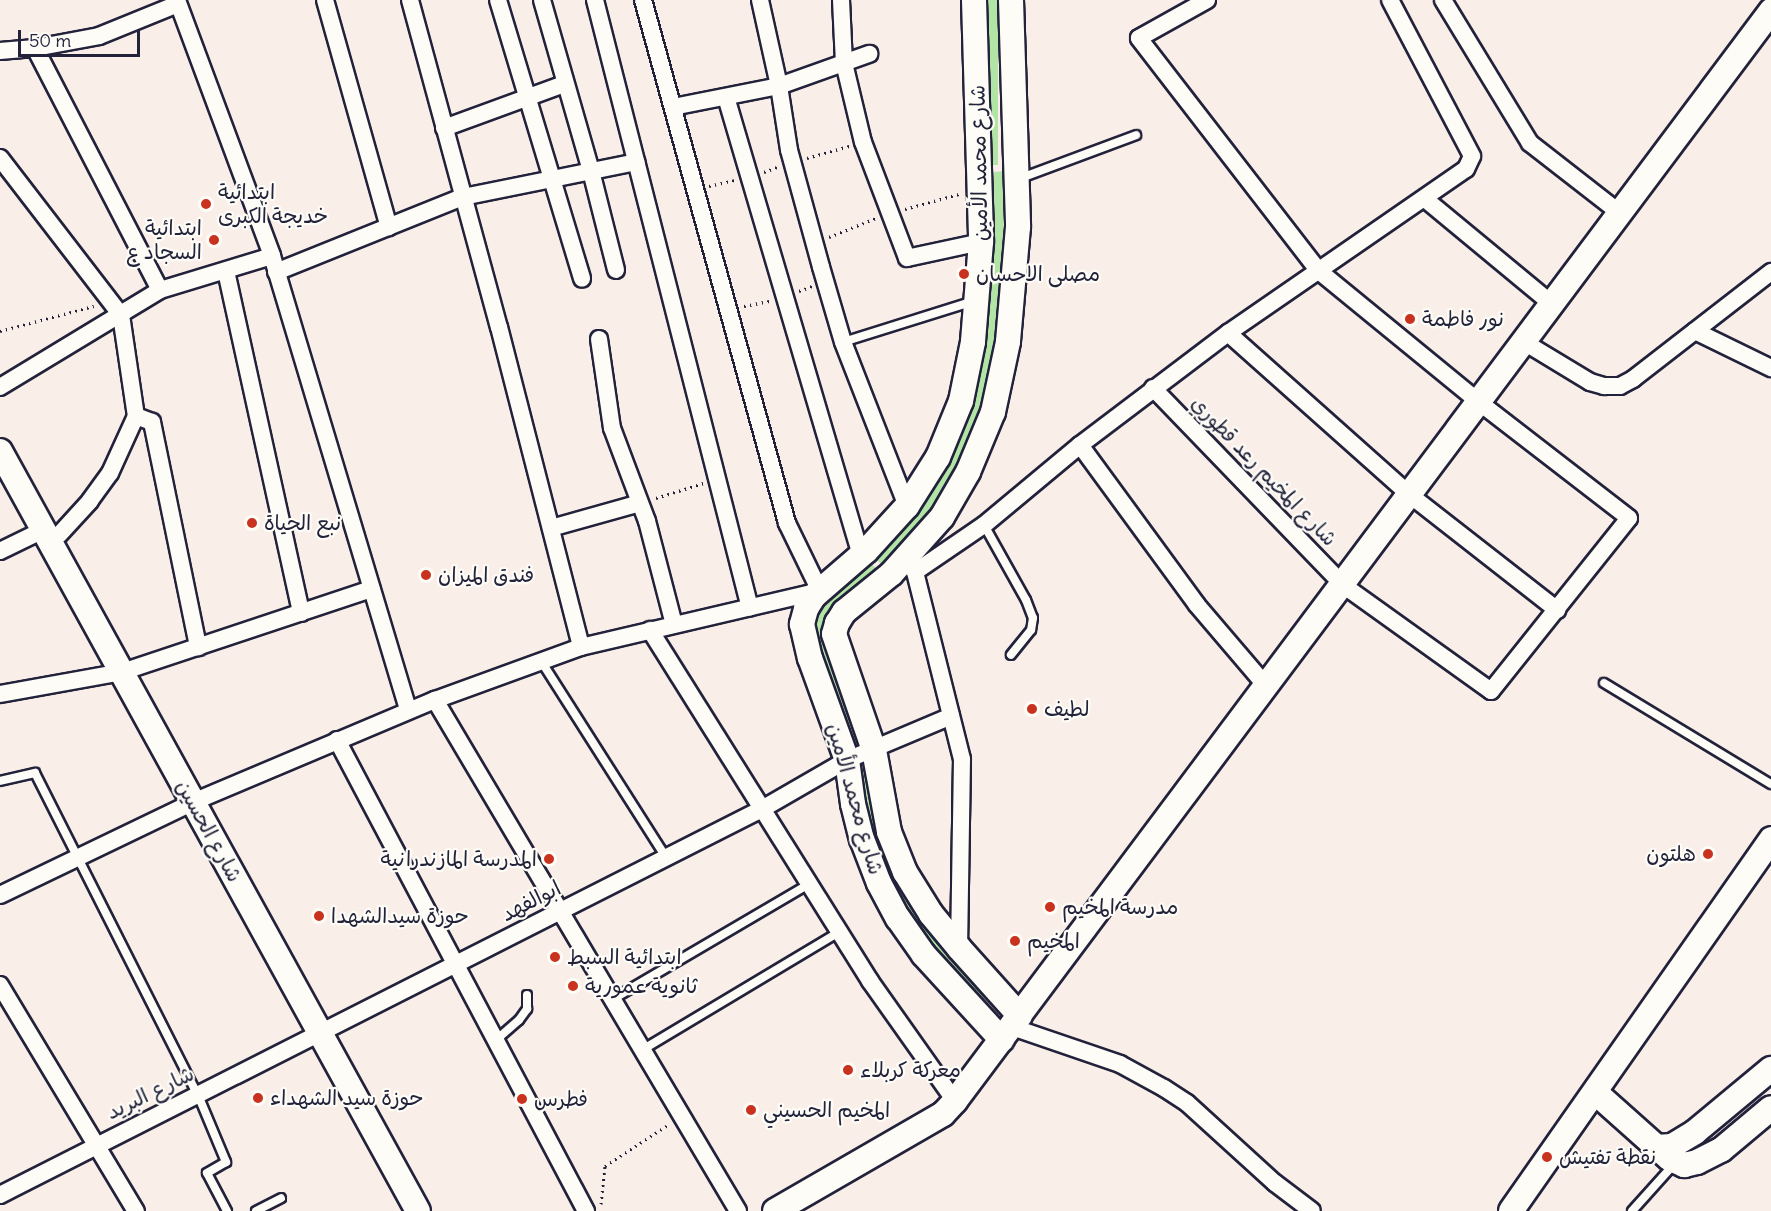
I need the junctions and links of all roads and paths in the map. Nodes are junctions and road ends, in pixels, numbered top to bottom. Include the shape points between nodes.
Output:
1 (325, 0) edge
2 (410, 0) edge
3 (498, 0) edge
4 (542, 0) edge
5 (595, 0) edge
6 (644, 0) edge
7 (760, 0) edge
8 (841, 0) edge
9 (974, 0) edge
10 (1011, 0) edge
11 (1207, 0) edge
12 (1390, 0) edge
13 (1443, 0) edge
14 (178, 2) edge
15 (1771, 11) edge
16 (35, 48) junction
17 (0, 51) edge
18 (868, 54) dead end
19 (844, 63) junction
20 (564, 84) junction
21 (779, 86) junction
22 (528, 97) junction
23 (726, 97) junction
24 (673, 107) junction
25 (444, 128) junction
26 (1136, 135) dead end
27 (0, 158) edge
28 (636, 162) junction
29 (591, 171) junction
30 (552, 179) junction
31 (1018, 179) junction
32 (463, 197) junction
33 (1425, 199) junction
34 (1620, 213) junction
35 (389, 227) junction
36 (981, 242) junction
37 (274, 264) junction
38 (616, 270) dead end
39 (1318, 270) junction
40 (226, 271) junction
41 (1771, 272) edge
42 (582, 279) dead end
43 (160, 290) junction
44 (978, 300) junction
45 (1552, 304) junction
46 (116, 309) junction
47 (0, 331) edge
48 (1695, 331) junction
49 (1228, 333) junction
50 (599, 339) dead end
51 (843, 342) junction
52 (1524, 342) junction
53 (1771, 368) edge
54 (0, 387) edge
55 (1153, 388) junction
56 (1479, 402) junction
57 (136, 416) junction
58 (1080, 445) junction
59 (0, 451) edge
60 (717, 479) junction
61 (1410, 495) junction
62 (640, 503) junction
63 (907, 506) junction
64 (984, 525) junction
65 (550, 528) junction
66 (51, 532) junction
67 (0, 551) edge
68 (861, 556) junction
69 (913, 563) junction
70 (1343, 585) junction
71 (372, 589) junction
72 (820, 591) junction
73 (750, 608) junction
74 (1557, 610) junction
75 (301, 613) junction
76 (674, 625) junction
77 (650, 630) junction
78 (198, 647) junction
79 (581, 647) junction
80 (1011, 655) dead end
81 (541, 661) junction
82 (122, 672) junction
83 (1604, 683) dead end
84 (1267, 687) junction
85 (0, 694) edge
86 (435, 700) junction
87 (408, 710) junction
88 (951, 716) junction
89 (337, 740) junction
90 (874, 750) junction
91 (847, 760) junction
92 (0, 781) edge
93 (1771, 784) edge
94 (193, 802) junction
95 (762, 809) junction
96 (1771, 839) edge
97 (79, 857) junction
98 (666, 857) junction
99 (809, 884) junction
100 (0, 895) edge
101 (560, 911) junction
102 (839, 932) junction
103 (959, 948) junction
104 (456, 964) junction
105 (0, 985) edge
106 (527, 995) dead end
107 (613, 999) junction
108 (1011, 1028) junction
109 (320, 1033) junction
110 (496, 1040) junction
111 (642, 1050) junction
112 (1771, 1069) edge
113 (1596, 1093) junction
114 (198, 1095) junction
115 (955, 1101) junction
116 (1771, 1108) edge
117 (682, 1116) junction
118 (96, 1145) junction
119 (1656, 1147) junction
120 (1676, 1162) junction
121 (0, 1194) edge
122 (281, 1198) dead end
123 (136, 1211) edge
124 (227, 1211) edge
125 (256, 1211) edge
126 (418, 1211) edge
127 (586, 1211) edge
128 (600, 1211) edge
129 (738, 1211) edge
130 (775, 1211) edge
131 (1312, 1211) edge
132 (1511, 1211) edge
133 (1632, 1211) edge

1 - 35 street
2 - 25 street
3 - 22 street
4 - 20 street
5 - 28 street
6 - 24 street
7 - 21 street
8 - 19 street
9 - 36 main road, شارع محمد الأمين
10 - 31 main road, شارع محمد الأمين
11 - 39 street via 1139,38
12 - 33 street via 1472,156 1458,177
13 - 34 street via 1530,143
14 - 16 street via 99,36
14 - 37 street
15 - 34 main road
16 - 17 street
16 - 43 street
18 - 19 street
19 - 21 street
19 - 36 street via 863,142 906,258
20 - 22 street
20 - 29 street
21 - 23 street
21 - 51 street via 789,150
22 - 25 street
22 - 30 street
23 - 24 street
23 - 68 street
24 - 72 street via 787,523
25 - 32 street
26 - 31 lane
27 - 46 street
28 - 29 street
28 - 60 street
29 - 30 street
29 - 38 street
30 - 32 street
30 - 42 street
31 - 69 main road, شارع محمد الأمين via 1012,309 993,412 982,444 955,496
32 - 35 street
32 - 65 street
33 - 39 street
33 - 45 street
34 - 45 main road
35 - 37 street
36 - 44 main road, شارع محمد الأمين
37 - 40 street
37 - 71 street
39 - 49 street
39 - 56 street
40 - 43 street
40 - 75 street
41 - 48 street
43 - 46 street
44 - 51 lane
44 - 63 main road, شارع محمد الأمين via 961,401 938,457
45 - 52 main road
46 - 47 path
46 - 54 street
46 - 57 street
48 - 52 street via 1633,379 1612,387 1590,382
48 - 53 street
49 - 55 street
49 - 61 street
50 - 62 street via 612,428
51 - 63 street
52 - 56 main road
55 - 58 street
55 - 70 street, شارع المخيم رعد قطوري
56 - 61 main road
56 - 74 street via 1629,518
57 - 66 street via 110,473 90,501
57 - 78 street via 152,422
58 - 64 street
58 - 84 street via 1197,605
59 - 66 main road, شارع الحسين
60 - 62 path
60 - 73 street
61 - 70 main road
61 - 74 street
62 - 65 street
62 - 76 street
63 - 68 main road, شارع محمد الأمين
64 - 69 street
64 - 80 lane via 1033,618 1031,630
65 - 79 street
66 - 67 street
66 - 82 main road, شارع الحسين
68 - 72 main road, شارع محمد الأمين
69 - 88 street
69 - 90 main road, شارع محمد الأمين via 844,612 835,628 835,640
70 - 74 street, شارع المخيم رعد قطوري via 1491,691
70 - 84 main road
71 - 75 street
71 - 87 street
72 - 73 street
72 - 91 main road, شارع محمد الأمين via 806,609 802,624
73 - 76 street
75 - 78 street
76 - 77 street
77 - 79 street
77 - 95 street
78 - 82 street
79 - 81 street
81 - 86 street
81 - 98 lane
82 - 85 street
82 - 94 main road, شارع الحسين
83 - 93 lane
84 - 108 main road
86 - 87 street
86 - 101 street
87 - 89 street
88 - 90 street
88 - 103 street via 962,759 963,784
89 - 94 street
89 - 104 street
90 - 91 street
90 - 103 main road, شارع محمد الأمين via 884,813 897,855 914,888
91 - 95 street, ابوالفهد
91 - 108 main road, شارع محمد الأمين via 862,839 888,902 924,955
92 - 97 lane via 35,773
94 - 97 street
94 - 109 main road, شارع الحسين
95 - 98 street, ابوالفهد
95 - 99 street
96 - 113 main road
97 - 100 street
97 - 114 lane
98 - 101 street, ابوالفهد
99 - 102 street
99 - 107 lane
101 - 104 street, ابوالفهد
101 - 107 street
102 - 111 lane
102 - 115 street
103 - 108 main road, شارع محمد الأمين
104 - 109 street, ابوالفهد
104 - 110 street
105 - 118 street
106 - 110 lane via 527,1009
107 - 111 street
108 - 115 main road
108 - 131 street via 1104,1057 1164,1088
109 - 114 street, شارع البريد
109 - 126 main road, شارع الحسين
110 - 127 street
111 - 117 street
112 - 119 main road via 1690,1136 1672,1146
113 - 119 main road
113 - 132 main road
114 - 118 street, شارع البريد
114 - 124 lane via 226,1162 207,1173
115 - 130 main road via 943,1114
116 - 120 main road via 1715,1153 1690,1164
117 - 128 path via 605,1166
117 - 129 street
118 - 121 street, شارع البريد
118 - 123 street
119 - 120 main road
120 - 133 lane
122 - 125 lane

